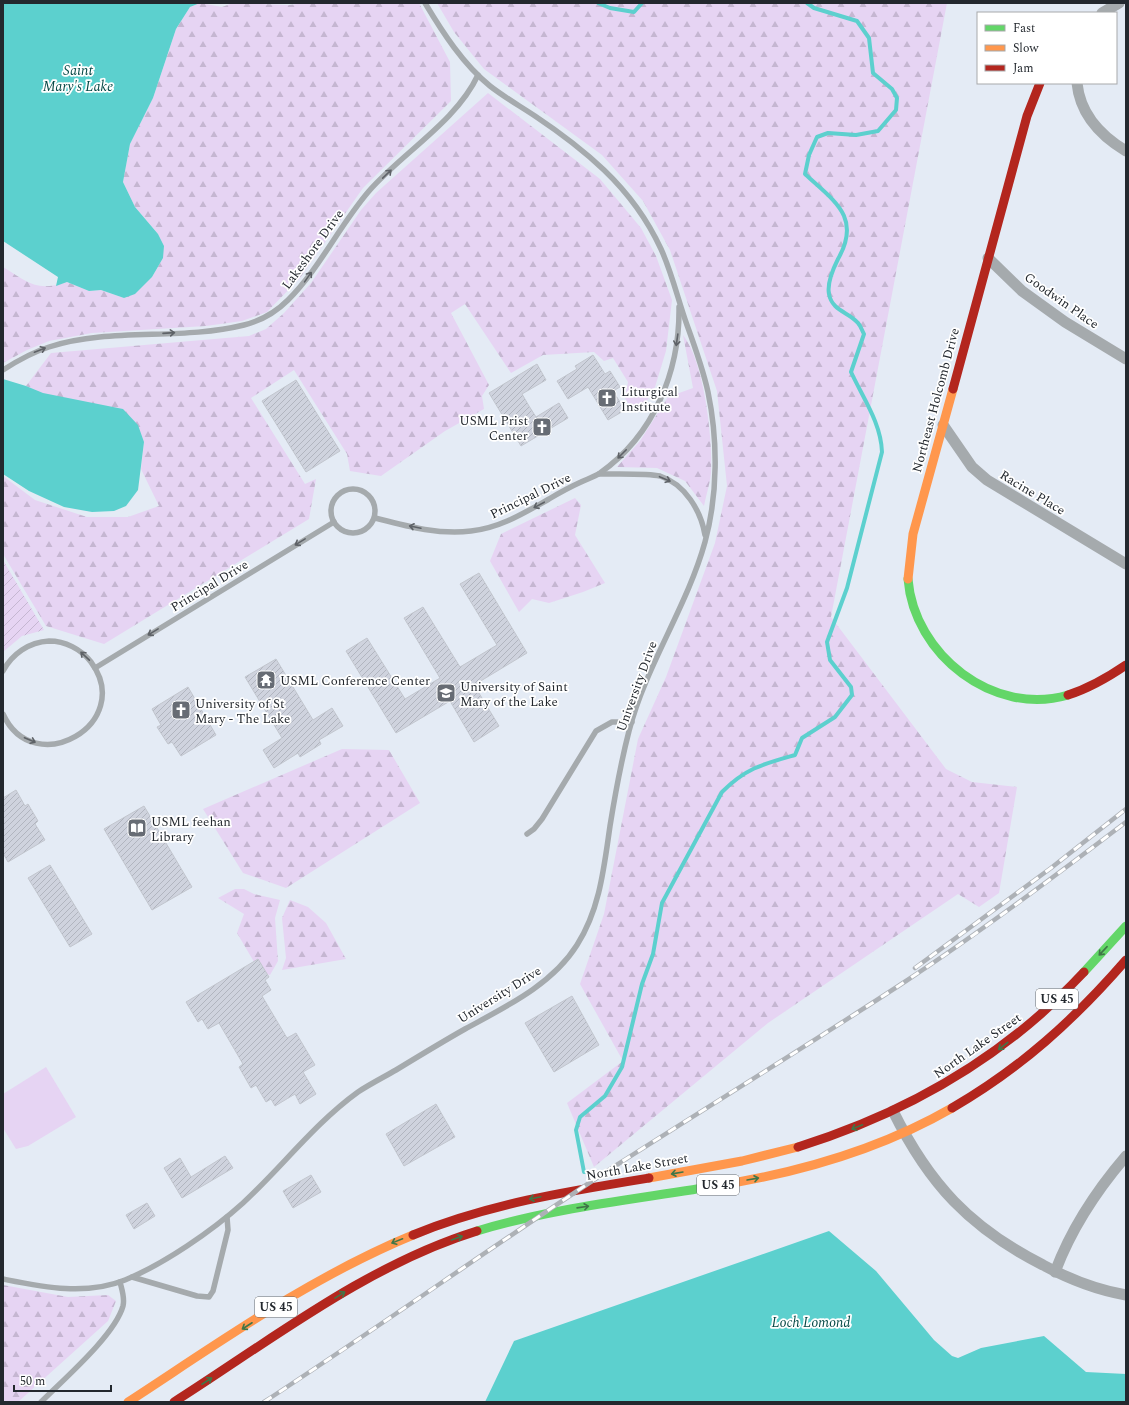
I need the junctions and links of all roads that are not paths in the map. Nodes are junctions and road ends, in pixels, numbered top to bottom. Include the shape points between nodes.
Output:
1 (425, 3) edge
2 (1119, 3) edge
3 (1104, 12) edge
4 (478, 75) junction
5 (1040, 84) edge
6 (1078, 84) edge
7 (1126, 151) edge
8 (988, 258) junction
9 (679, 301) junction
10 (1126, 359) edge
11 (4, 369) edge
12 (943, 425) junction
13 (598, 474) junction
14 (375, 518) junction
15 (334, 522) junction
16 (705, 541) junction
17 (1126, 564) edge
18 (1126, 665) edge
19 (95, 668) junction
20 (3, 671) edge
21 (3, 714) edge
22 (4, 721) edge
23 (632, 722) junction
24 (527, 834) dead end
25 (1126, 926) edge
26 (1126, 960) edge
27 (893, 1111) junction
28 (904, 1134) junction
29 (1126, 1156) edge
30 (227, 1217) junction
31 (1055, 1272) junction
32 (132, 1277) junction
33 (3, 1279) edge
34 (120, 1282) junction
35 (1126, 1295) edge
36 (41, 1402) edge
37 (128, 1402) edge
38 (174, 1402) edge

1 - 4 lane via 447,39
2 - 3 street
4 - 9 lane, University Drive via 493,89 577,147 617,184 645,220 662,250
11 -> 4 lane, Lakeshore Drive via 50,346 91,338 207,331 244,325 269,315 287,301 305,281 356,206 453,110
5 - 8 main road, Northeast Holcomb Drive via 1027,116
6 - 7 street via 1078,94 1083,107 1098,130
8 - 10 street, Goodwin Place via 1022,291 1065,322
8 - 12 main road, Northeast Holcomb Drive
9 -> 13 lane, Principal Drive via 674,356 669,379 658,406 636,440
9 - 16 lane, University Drive via 703,370 712,418 714,492
12 - 17 street, Racine Place via 972,467 987,480
12 - 18 main road, Northeast Holcomb Drive via 908,561 910,597 918,622 929,640 943,658 986,689 1026,699 1057,698 1080,692 1105,681
13 -> 14 lane, Principal Drive via 499,525 472,531 417,528
13 -> 16 lane via 660,476 670,481 687,495 700,514
14 - 15 lane via 366,530 359,533 345,532
14 - 15 lane via 376,510 371,497 365,492 351,489 342,492 333,501 331,508
15 -> 19 lane, Principal Drive
16 - 23 lane, University Drive
19 -> 20 lane via 87,656 76,648 49,641 23,648
22 -> 19 lane via 25,738 37,743 57,744 76,738 91,724 100,707 102,693
21 - 22 lane
23 - 24 lane via 612,722 596,730 542,819
23 - 30 lane, University Drive via 596,906 577,945 564,962 539,985 358,1092 329,1116
25 -> 27 main road, North Lake Street / US 45 via 1065,992 1014,1037 950,1083
26 - 28 main road, US 45 via 1082,1009 1008,1073 948,1112
27 - 28 street
27 -> 37 main road, North Lake Street / US 45 via 838,1134 784,1151 742,1161 538,1197 433,1226 373,1251 322,1279
28 - 31 street via 916,1156 932,1176 978,1225 1011,1249
38 -> 28 main road, US 45 via 352,1287 391,1266 458,1237 575,1208 791,1171 847,1155
29 - 31 street via 1087,1208 1065,1245
30 - 32 lane, University Drive via 198,1239
30 - 32 lane via 228,1230 213,1291 209,1297 197,1296
31 - 35 street via 1076,1281
32 - 34 lane, University Drive
33 - 34 lane, University Drive via 76,1290 104,1287
34 - 36 lane via 123,1307 112,1330

